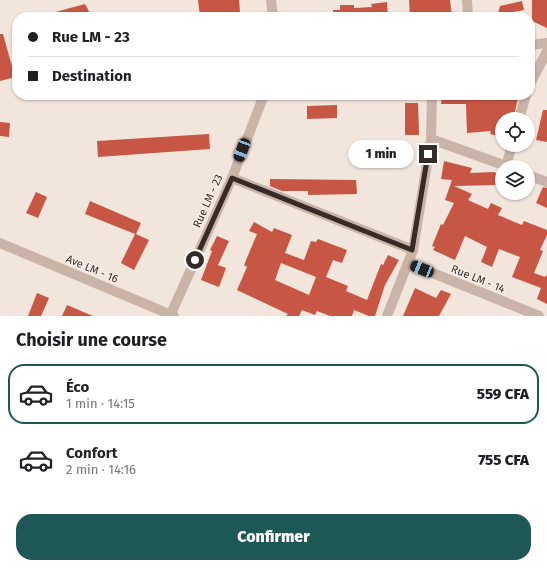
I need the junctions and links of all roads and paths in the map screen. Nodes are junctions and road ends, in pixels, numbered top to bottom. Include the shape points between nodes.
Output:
1 (271, 0) edge
2 (467, 0) edge
3 (272, 12) edge
4 (468, 12) edge
5 (547, 43) edge
6 (535, 44) edge
7 (547, 52) edge
8 (535, 75) edge
9 (262, 100) edge
10 (432, 100) edge
11 (525, 100) edge
12 (522, 112) edge
13 (431, 139) junction
14 (495, 161) edge
15 (232, 178) junction
16 (535, 178) edge
17 (547, 182) edge
18 (0, 244) edge
19 (412, 250) junction
20 (408, 264) junction
21 (172, 316) edge
22 (387, 316) edge
23 (539, 316) edge

1 - 3 street
2 - 4 street
5 - 6 street
7 - 8 street
9 - 15 street, Rue LM - 23
10 - 13 street
11 - 12 street
13 - 14 street
13 - 19 street
15 - 19 street
15 - 21 street, Rue LM - 23
16 - 17 street
18 - 21 street, Ave LM - 16
19 - 20 street
20 - 22 street
20 - 23 street, Rue LM - 14

